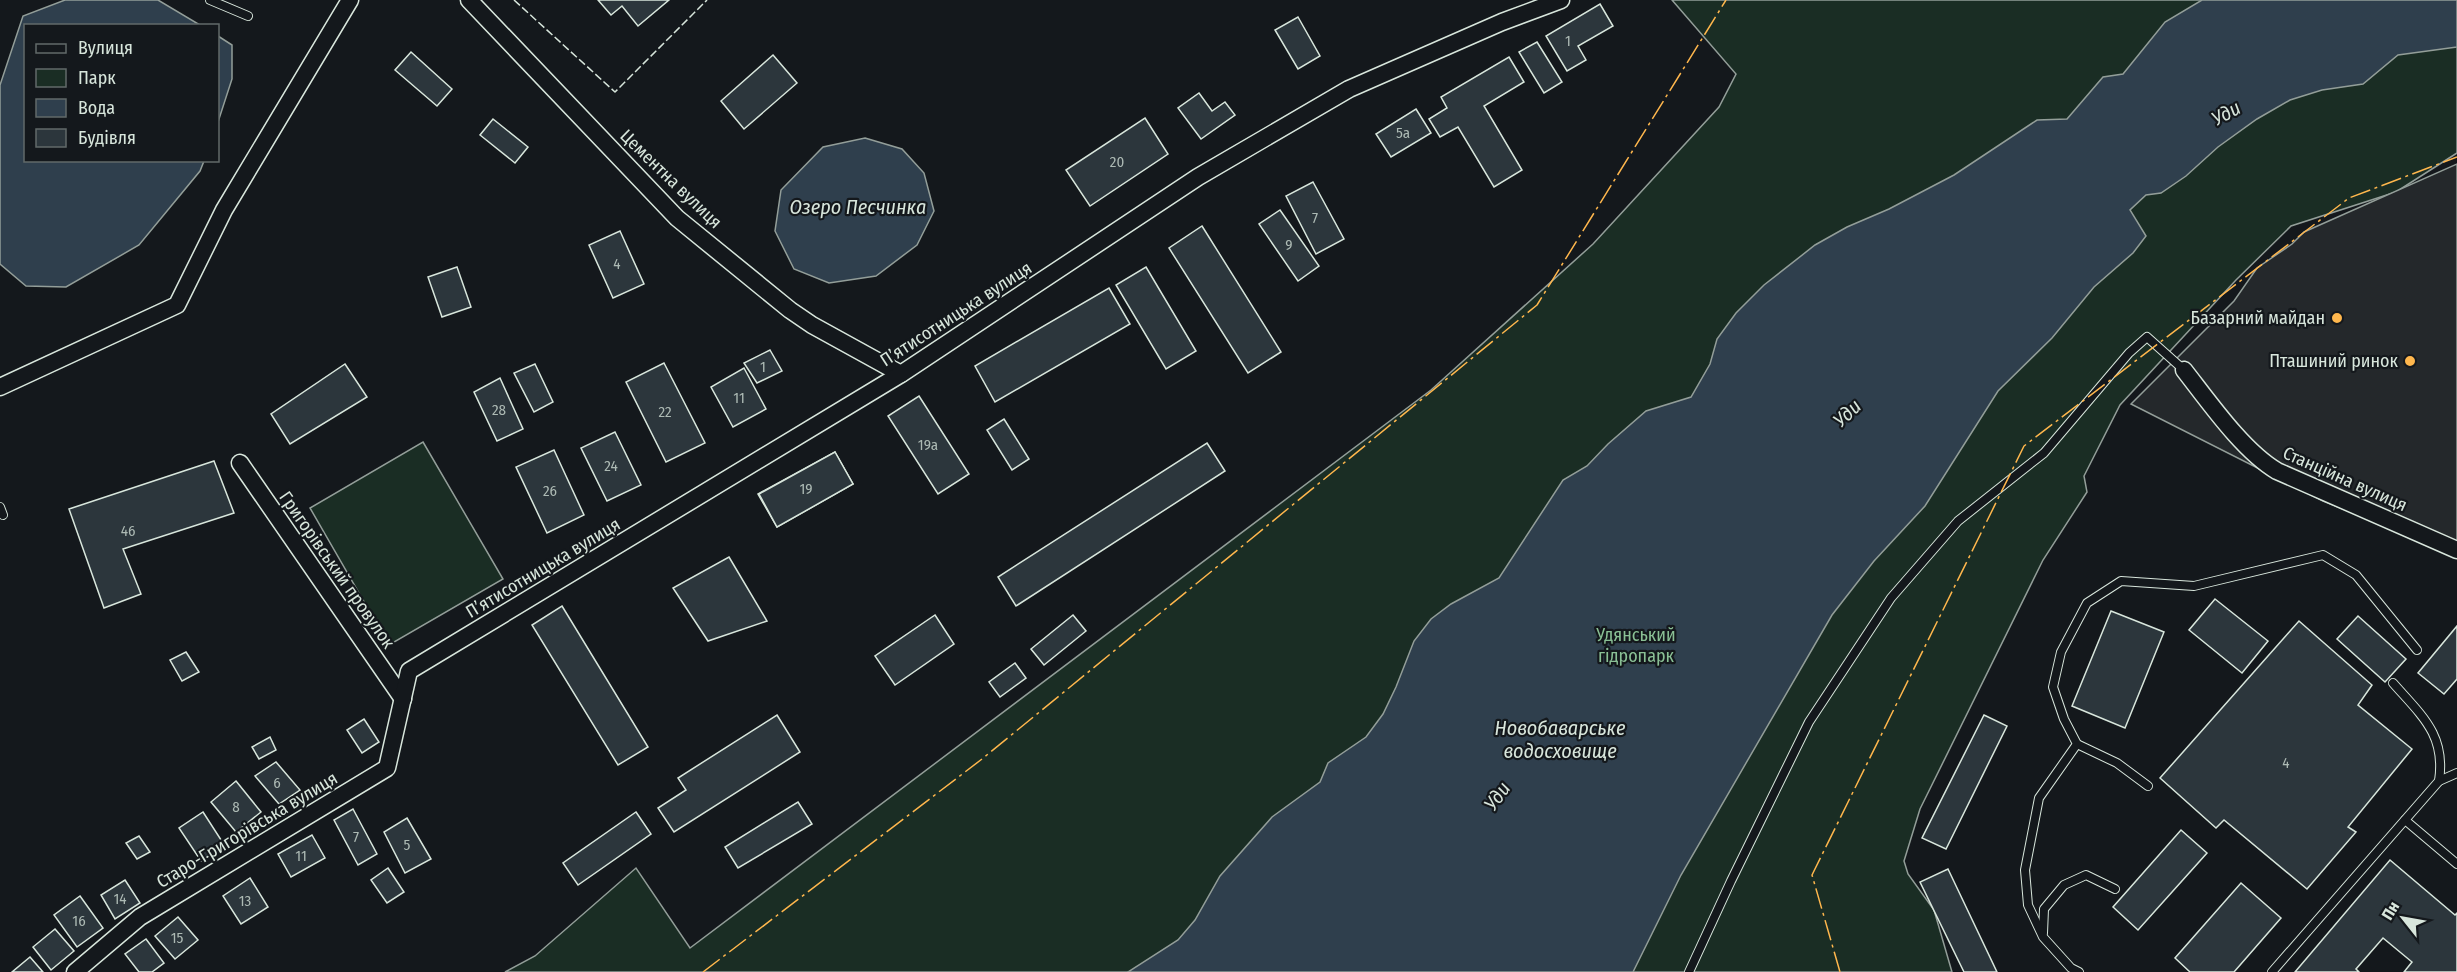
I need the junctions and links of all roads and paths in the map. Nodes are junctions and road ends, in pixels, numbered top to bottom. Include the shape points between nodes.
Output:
1 (210, 0) edge
2 (350, 0) edge
3 (1561, 0) edge
4 (475, 2) edge
5 (248, 16) dead end
6 (2184, 370) joint
7 (901, 374) junction
8 (0, 387) edge
9 (240, 463) dead end
10 (2457, 550) edge
11 (2417, 650) dead end
12 (2393, 683) dead end
13 (402, 699) junction
14 (2077, 744) junction
15 (2457, 772) edge
16 (2439, 781) junction
17 (2148, 786) dead end
18 (2405, 820) junction
19 (2457, 864) edge
20 (2115, 889) dead end
21 (2043, 937) junction
22 (2075, 971) edge
23 (75, 972) edge
24 (1689, 972) edge
25 (2272, 972) edge

1 - 5 lane
2 - 8 street via 224,210 177,305
3 - 7 street, П’ятисотницька вулиця via 1349,89 1198,177
4 - 7 street, Цементна вулиця via 677,218 790,310
6 - 10 street, Станційна вулиця via 2263,462
6 - 24 lane via 2147,337 2044,453 1958,521 1891,598 1809,722
7 - 13 street, П’ятисотницька вулиця via 409,671
9 - 13 street, Григорівський провулок
11 - 14 lane via 2356,575 2323,555 2194,586 2121,581 2087,603 2061,652 2053,687
12 - 16 lane via 2435,734 2442,761
13 - 23 street, Старо-Григорівська вулиця via 387,768 140,917
14 - 17 lane via 2117,763
14 - 21 lane via 2039,798 2031,831 2025,870 2028,905
15 - 16 lane
16 - 18 lane
18 - 19 lane
18 - 25 lane
20 - 21 lane via 2086,875 2064,885 2044,909
21 - 22 lane

